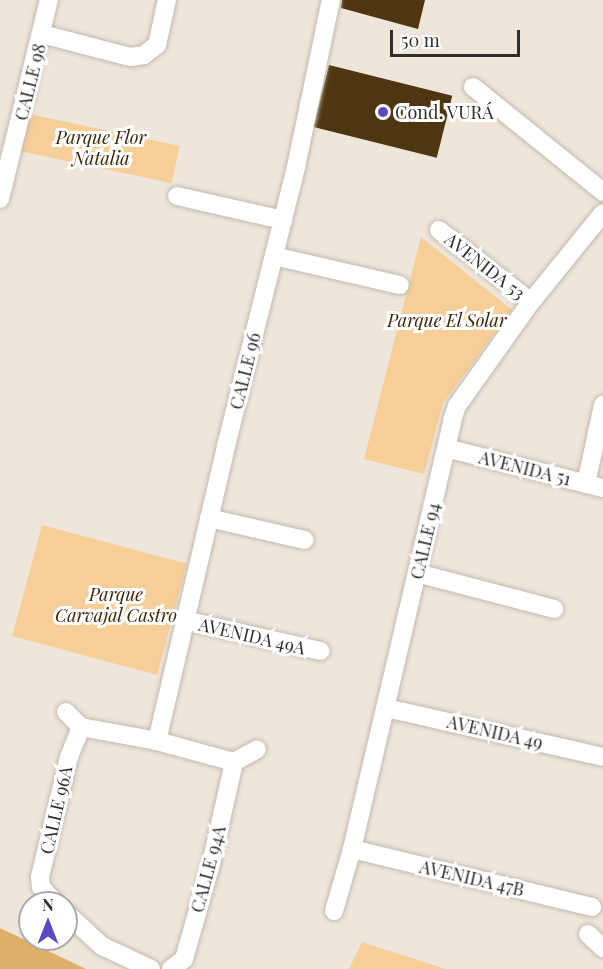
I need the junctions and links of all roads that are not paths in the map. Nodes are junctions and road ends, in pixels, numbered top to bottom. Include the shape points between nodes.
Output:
1 (49, 0) edge
2 (167, 0) edge
3 (331, 0) edge
4 (42, 34) junction
5 (473, 87) dead end
6 (603, 192) edge
7 (177, 196) dead end
8 (0, 199) edge
9 (603, 213) edge
10 (283, 220) junction
11 (439, 230) dead end
12 (274, 256) junction
13 (400, 285) dead end
14 (531, 302) junction
15 (603, 405) edge
16 (446, 448) junction
17 (595, 486) edge
18 (209, 518) junction
19 (304, 540) dead end
20 (417, 573) junction
21 (554, 609) dead end
22 (184, 620) junction
23 (321, 651) dead end
24 (386, 708) junction
25 (66, 712) dead end
26 (81, 727) junction
27 (157, 741) junction
28 (257, 749) dead end
29 (603, 757) edge
30 (234, 762) junction
31 (352, 849) junction
32 (47, 891) edge
33 (592, 907) dead end
34 (334, 911) dead end
35 (78, 924) edge
36 (588, 934) dead end
37 (603, 948) edge
38 (151, 969) edge
39 (171, 969) edge

1 - 4 street, CALLE 98
2 - 4 street via 157,45 144,55 130,57
3 - 10 street, CALLE 96
4 - 8 street, CALLE 98
5 - 6 street
7 - 10 street
9 - 14 street, CALLE 94
10 - 12 street, CALLE 96
11 - 14 street, AVENIDA 53
12 - 13 street
12 - 18 street, CALLE 96
14 - 16 street, CALLE 94 via 457,406
15 - 17 street
16 - 17 street, AVENIDA 51
16 - 20 street, CALLE 94
18 - 19 street
18 - 22 street, CALLE 96
20 - 21 street
20 - 24 street, CALLE 94
22 - 23 street, AVENIDA 49A
22 - 27 street, CALLE 96
24 - 29 street, AVENIDA 49
24 - 31 street, CALLE 94
25 - 26 street
26 - 27 street
26 - 32 street, CALLE 96A via 69,757 40,877
27 - 30 street
28 - 30 street
30 - 39 street, CALLE 94A via 184,959
31 - 33 street, AVENIDA 47B
31 - 34 street, CALLE 94
35 - 38 street via 102,946
36 - 37 street

